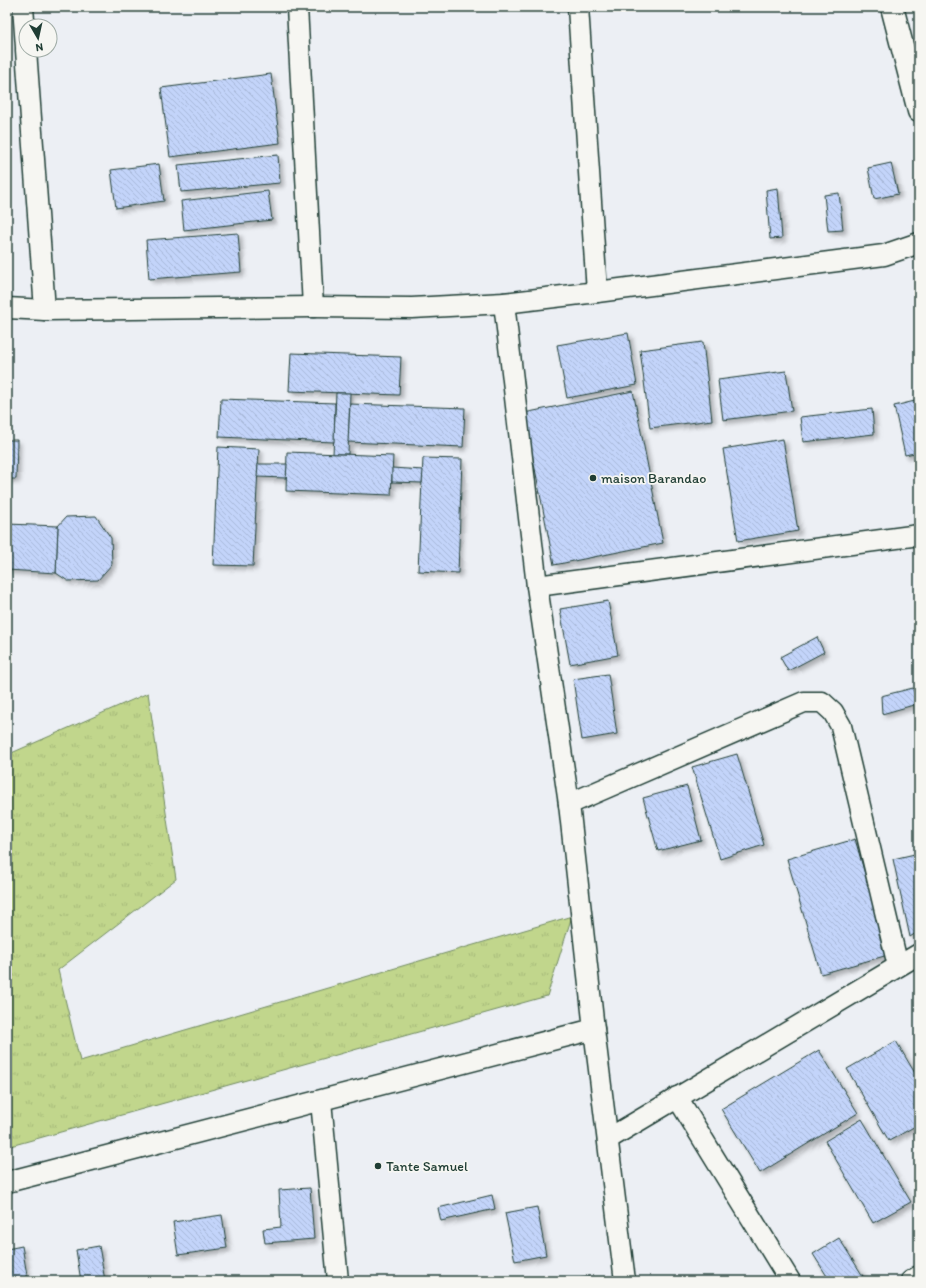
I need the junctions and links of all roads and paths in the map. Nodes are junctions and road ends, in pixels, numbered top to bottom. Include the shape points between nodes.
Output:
1 (23, 7) edge
2 (297, 7) edge
3 (578, 7) edge
4 (892, 7) edge
5 (24, 18) edge
6 (27, 58) edge
7 (919, 111) edge
8 (919, 243) edge
9 (597, 292) junction
10 (504, 303) junction
11 (313, 307) junction
12 (7, 308) edge
13 (45, 310) junction
14 (919, 535) edge
15 (537, 586) junction
16 (569, 804) junction
17 (919, 954) edge
18 (898, 966) junction
19 (594, 1029) junction
20 (677, 1097) junction
21 (321, 1101) junction
22 (608, 1139) junction
23 (7, 1182) edge
24 (919, 1276) edge
25 (338, 1281) edge
26 (625, 1281) edge
27 (790, 1281) edge
28 (911, 1281) edge

1 - 5 street
2 - 11 street
3 - 9 street
4 - 7 street
6 - 13 street
8 - 9 street via 884,255
9 - 10 street
10 - 11 street via 412,308
10 - 15 street
11 - 13 street
12 - 13 street
14 - 15 street
15 - 16 street
16 - 18 street via 804,702 822,702 834,712 841,726
16 - 19 street
17 - 18 street
18 - 20 street
19 - 21 street
19 - 22 street
20 - 22 street
20 - 27 street
21 - 23 street
21 - 25 street
22 - 26 street
24 - 28 street

